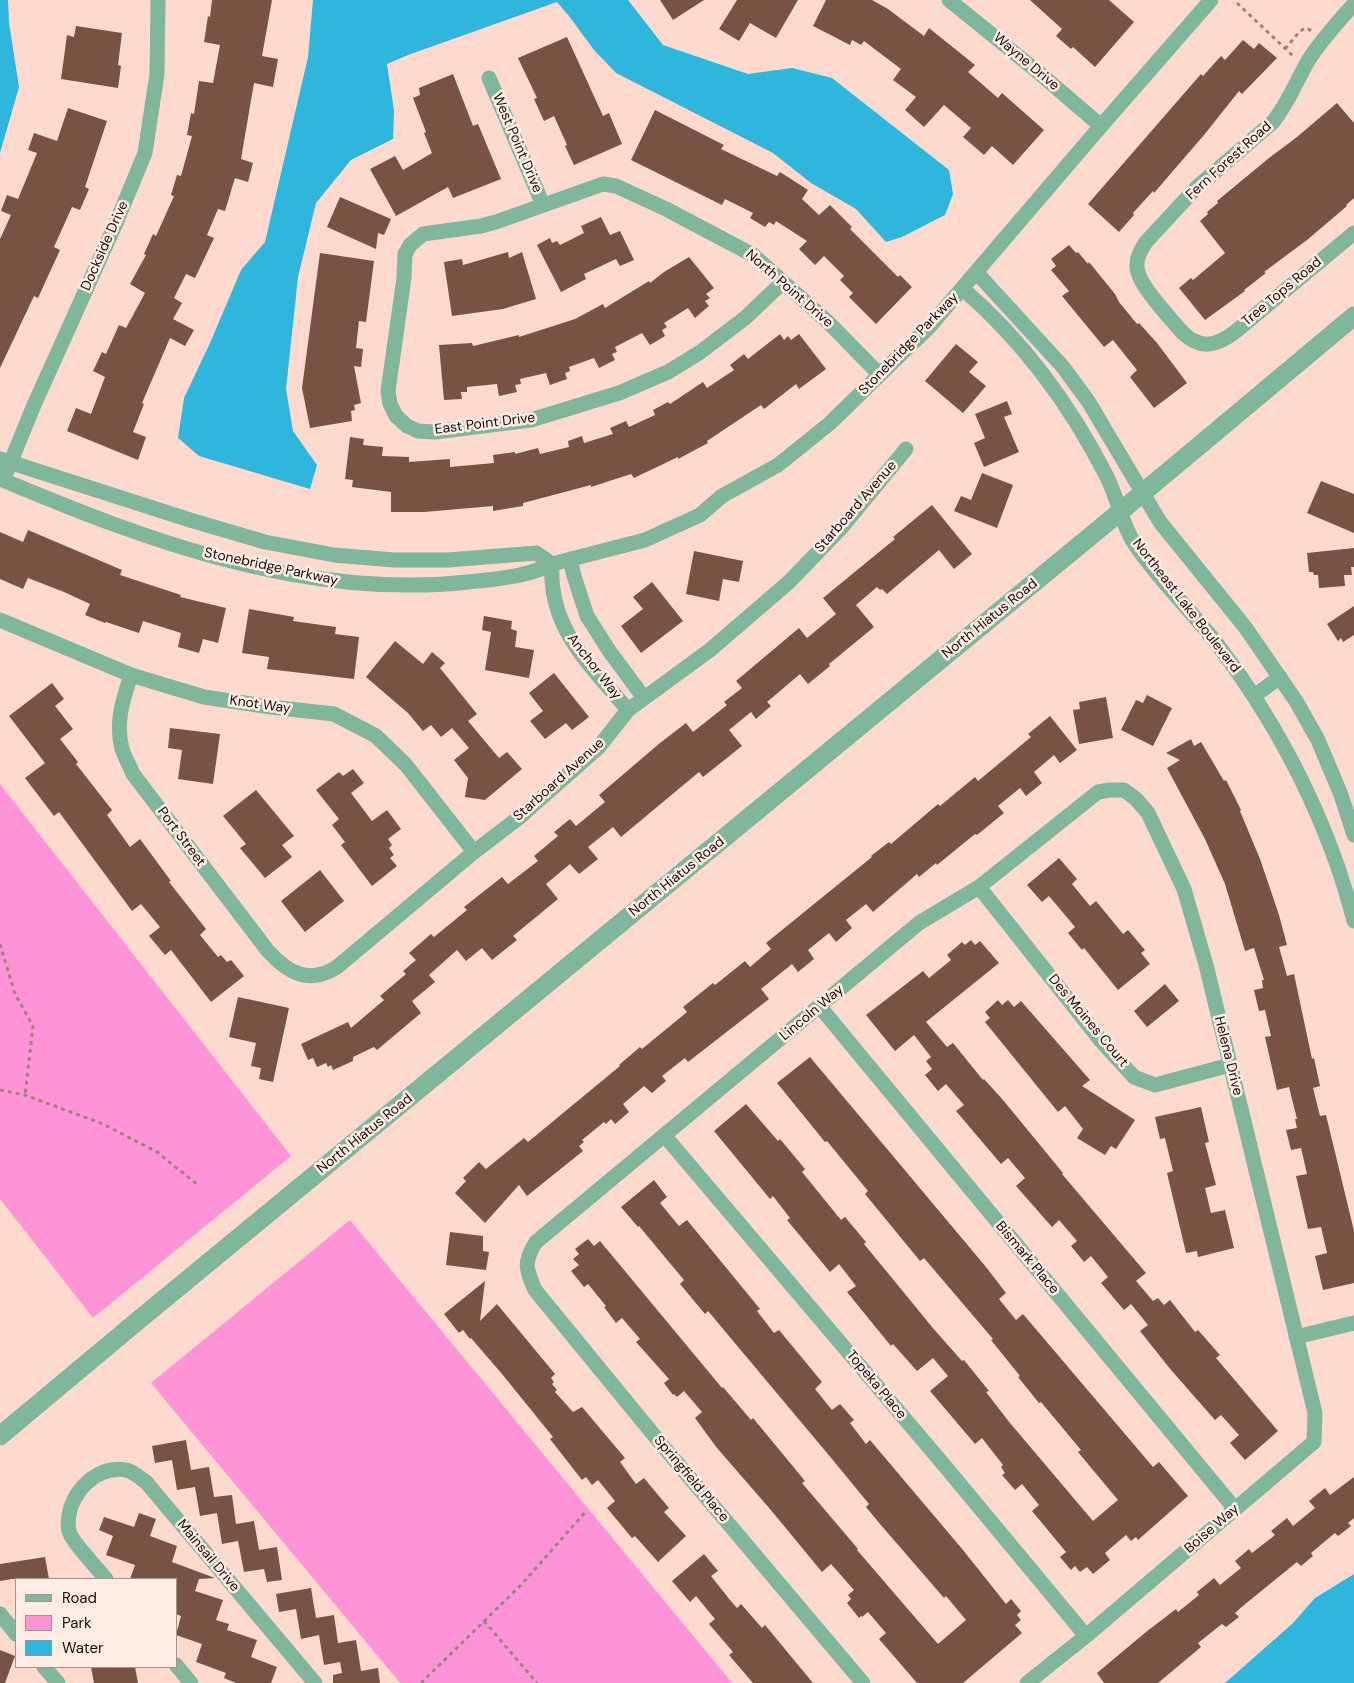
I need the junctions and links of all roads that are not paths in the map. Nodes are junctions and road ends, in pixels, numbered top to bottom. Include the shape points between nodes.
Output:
1 (158, 0) edge
2 (949, 0) edge
3 (1210, 0) edge
4 (1354, 4) edge
5 (489, 78) dead end
6 (1101, 126) junction
7 (604, 184) joint
8 (543, 205) junction
9 (1354, 233) edge
10 (977, 273) junction
11 (783, 282) junction
12 (963, 289) junction
13 (1354, 316) edge
14 (1206, 345) joint
15 (880, 375) junction
16 (906, 449) dead end
17 (5, 460) edge
18 (1, 480) edge
19 (1142, 494) junction
20 (1120, 511) junction
21 (570, 559) junction
22 (552, 564) junction
23 (0, 620) edge
24 (131, 675) junction
25 (1280, 677) junction
26 (1254, 696) junction
27 (644, 698) junction
28 (628, 710) junction
29 (1124, 790) joint
30 (1354, 835) edge
31 (474, 852) junction
32 (979, 887) junction
33 (1354, 921) edge
34 (299, 974) joint
35 (820, 1007) junction
36 (1230, 1065) junction
37 (664, 1135) junction
38 (527, 1268) joint
39 (1354, 1323) edge
40 (1296, 1337) junction
41 (0, 1436) edge
42 (1235, 1509) junction
43 (105, 1578) edge
44 (0, 1614) edge
45 (15, 1633) edge
46 (1086, 1636) junction
47 (178, 1667) edge
48 (45, 1668) edge
49 (58, 1683) edge
50 (191, 1683) edge
51 (315, 1683) edge
52 (864, 1683) edge
53 (1027, 1683) edge

1 - 17 street, Dockside Drive via 157,74 145,153 34,405
2 - 6 street, Wayne Drive
3 - 6 street, Stonebridge Parkway
4 - 14 street, Fern Forest Road via 1319,45 1273,122 1187,197 1140,250 1136,267 1141,282 1183,333
5 - 8 street, West Point Drive
6 - 10 street, Stonebridge Parkway
7 - 8 street, West Point Drive
7 - 11 street, North Point Drive via 616,186 666,209 753,255
8 - 11 street, East Point Drive via 481,226 423,234 405,254 388,391 396,416 407,426 418,431 435,432 531,420 619,393 668,372 699,353 745,318
9 - 14 street, Tree Tops Road via 1224,340
10 - 12 street, Stonebridge Parkway
10 - 19 street via 1063,367 1083,394
11 - 15 street, North Point Drive
12 - 15 street, Stonebridge Parkway via 929,328
12 - 20 street, Northeast Lake Boulevard via 1013,338 1049,382 1108,478
13 - 19 street, North Hiatus Road
15 - 21 street, Stonebridge Parkway via 830,424 778,465 722,496 700,515 645,540
16 - 27 street, Starboard Avenue via 842,527 789,582 710,650
17 - 18 street, Dockside Drive
17 - 22 street, Stonebridge Parkway via 111,496 247,536 334,556 448,560 536,553
18 - 22 street, Stonebridge Parkway via 176,546 229,561 340,582 440,585 492,580 540,571
19 - 20 street, North Hiatus Road
19 - 25 street
20 - 26 street, Northeast Lake Boulevard via 1135,545 1220,648
20 - 41 street, North Hiatus Road
21 - 22 street, Stonebridge Parkway
21 - 27 street, Anchor Way via 586,616
22 - 28 street, Anchor Way via 551,580 560,618 572,644
23 - 24 street, Knot Way
24 - 31 street, Knot Way via 204,697 334,714 376,736 406,765
24 - 34 street, Port Street via 118,722 122,748 133,774 268,952 281,965
25 - 26 street
25 - 30 street via 1318,740
26 - 33 street, Northeast Lake Boulevard via 1285,748 1312,804 1344,881
27 - 28 street, Starboard Avenue
28 - 31 street, Starboard Avenue via 598,748 521,816
29 - 32 street, Lincoln Way via 1098,792
29 - 36 street, Helena Drive via 1148,813 1184,889
31 - 34 street, Starboard Avenue via 337,967 318,976
32 - 35 street, Lincoln Way via 919,923
32 - 36 street, Des Moines Court via 1102,1042 1134,1077 1155,1085
35 - 37 street, Lincoln Way
35 - 42 street, Bismark Place
36 - 40 street, Helena Drive
37 - 38 street, Lincoln Way via 536,1242 528,1254
37 - 46 street, Topeka Place
38 - 52 street, Springfield Place via 535,1290
39 - 40 street
40 - 42 street, Boise Way via 1315,1413 1314,1442
42 - 46 street, Boise Way
43 - 51 street, Mainsail Drive via 69,1532 69,1516 73,1500 85,1484 103,1473 128,1470 146,1482
44 - 45 street
46 - 53 street, Boise Way
47 - 50 street
48 - 49 street

